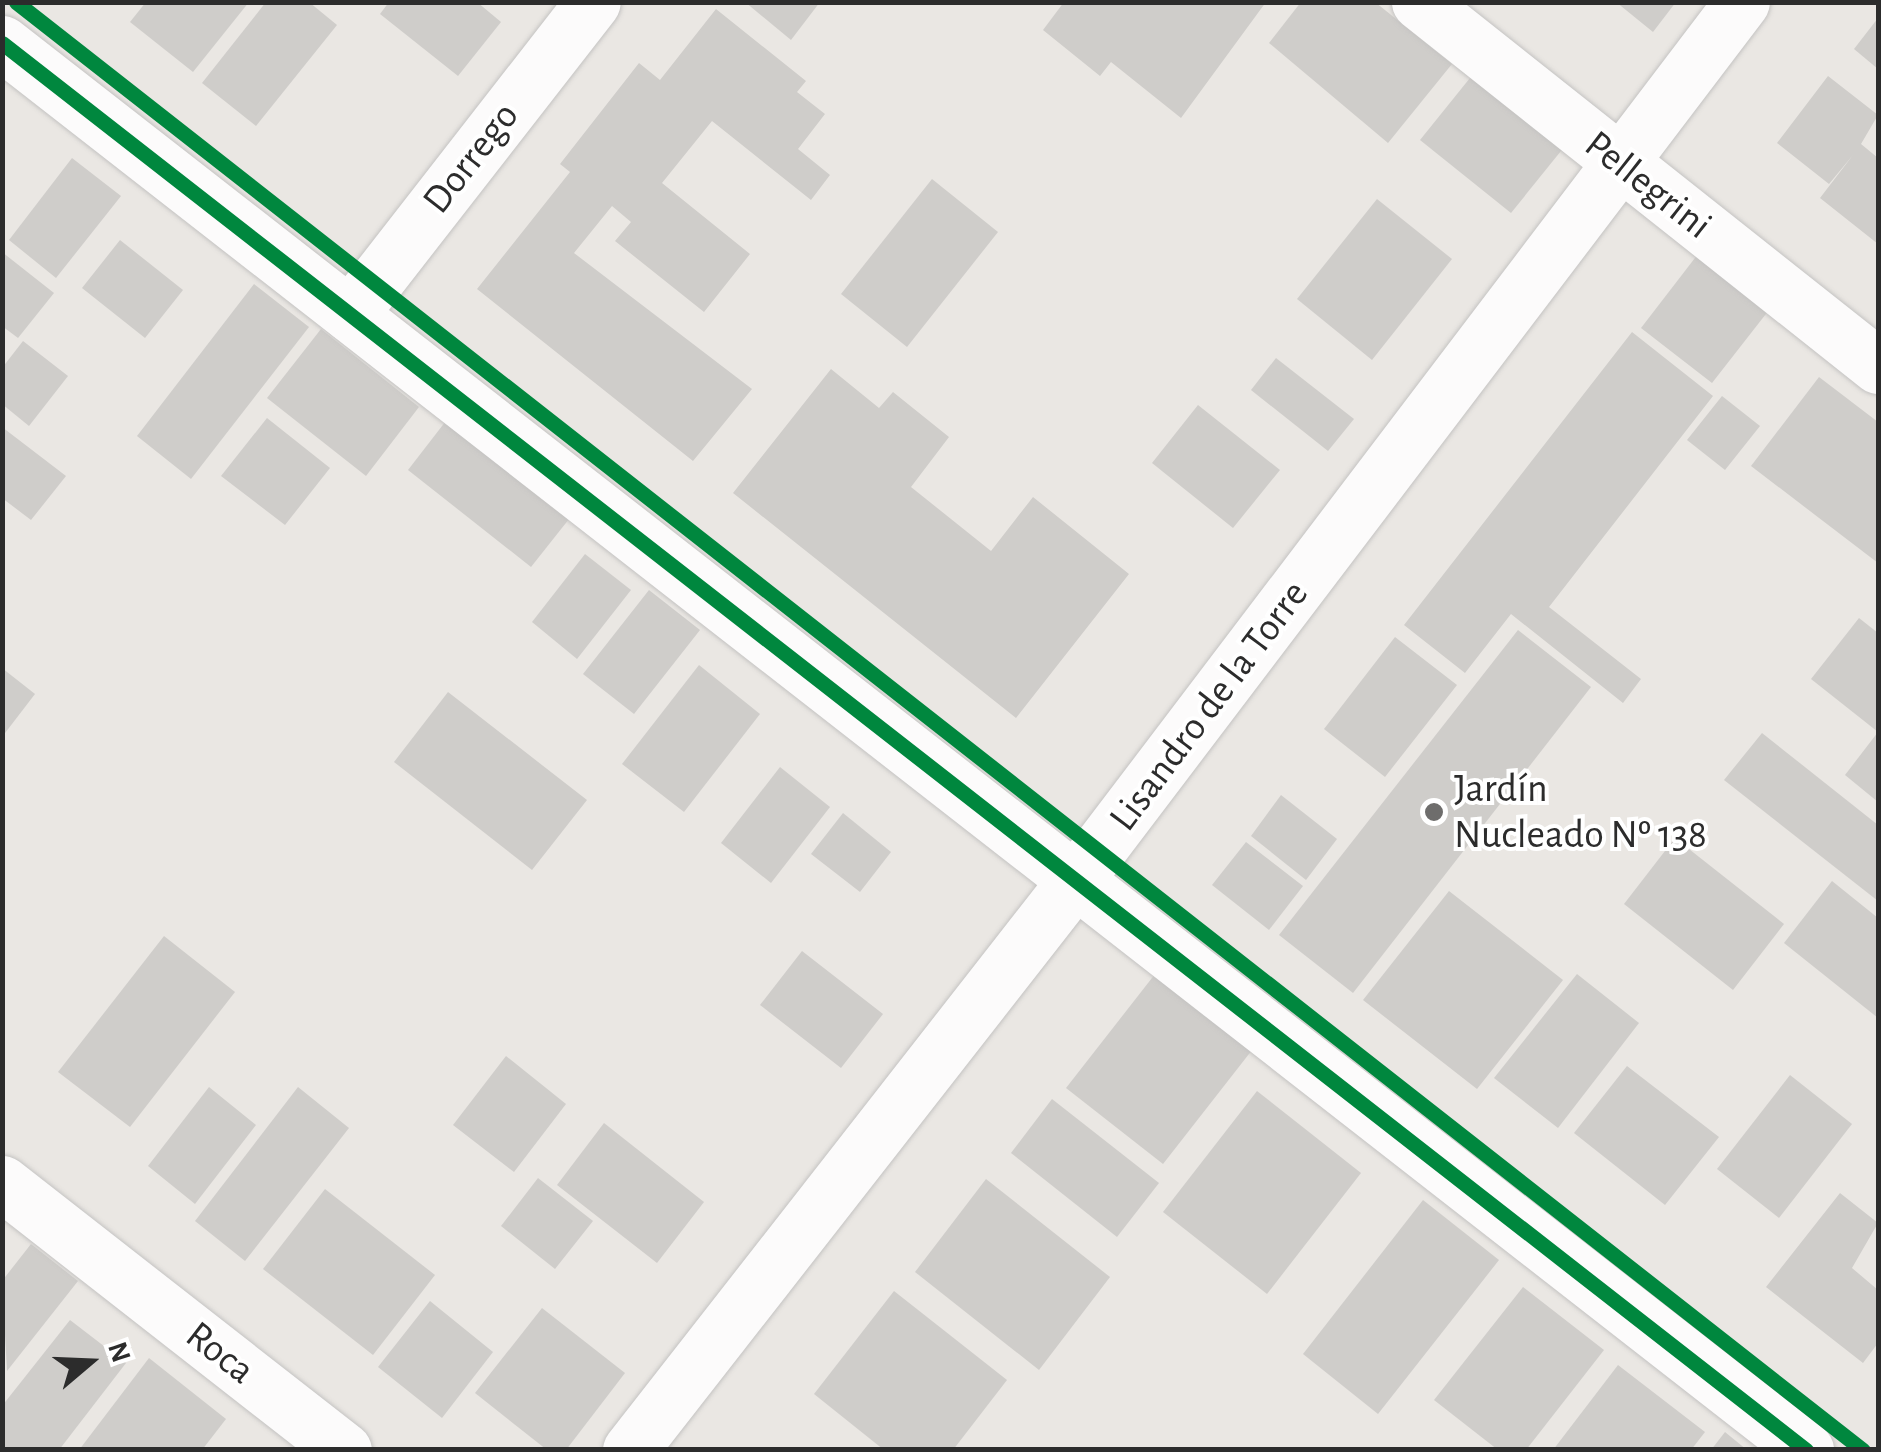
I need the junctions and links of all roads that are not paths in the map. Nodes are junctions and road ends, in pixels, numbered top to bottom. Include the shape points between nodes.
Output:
1 (593, 2) edge
2 (1418, 2) edge
3 (1742, 2) edge
4 (2, 43) edge
5 (1622, 166) junction
6 (350, 314) junction
7 (1878, 366) edge
8 (1076, 879) junction
9 (2, 1183) edge
10 (344, 1450) edge
11 (630, 1450) edge
12 (1806, 1450) edge

1 - 6 street, Dorrego
2 - 5 street, Pellegrini
3 - 5 street, Lisandro de la Torre
4 - 6 street
5 - 7 street, Pellegrini
5 - 8 street, Lisandro de la Torre
6 - 8 street
8 - 11 street, Lisandro de la Torre
8 - 12 street
9 - 10 street, Roca

